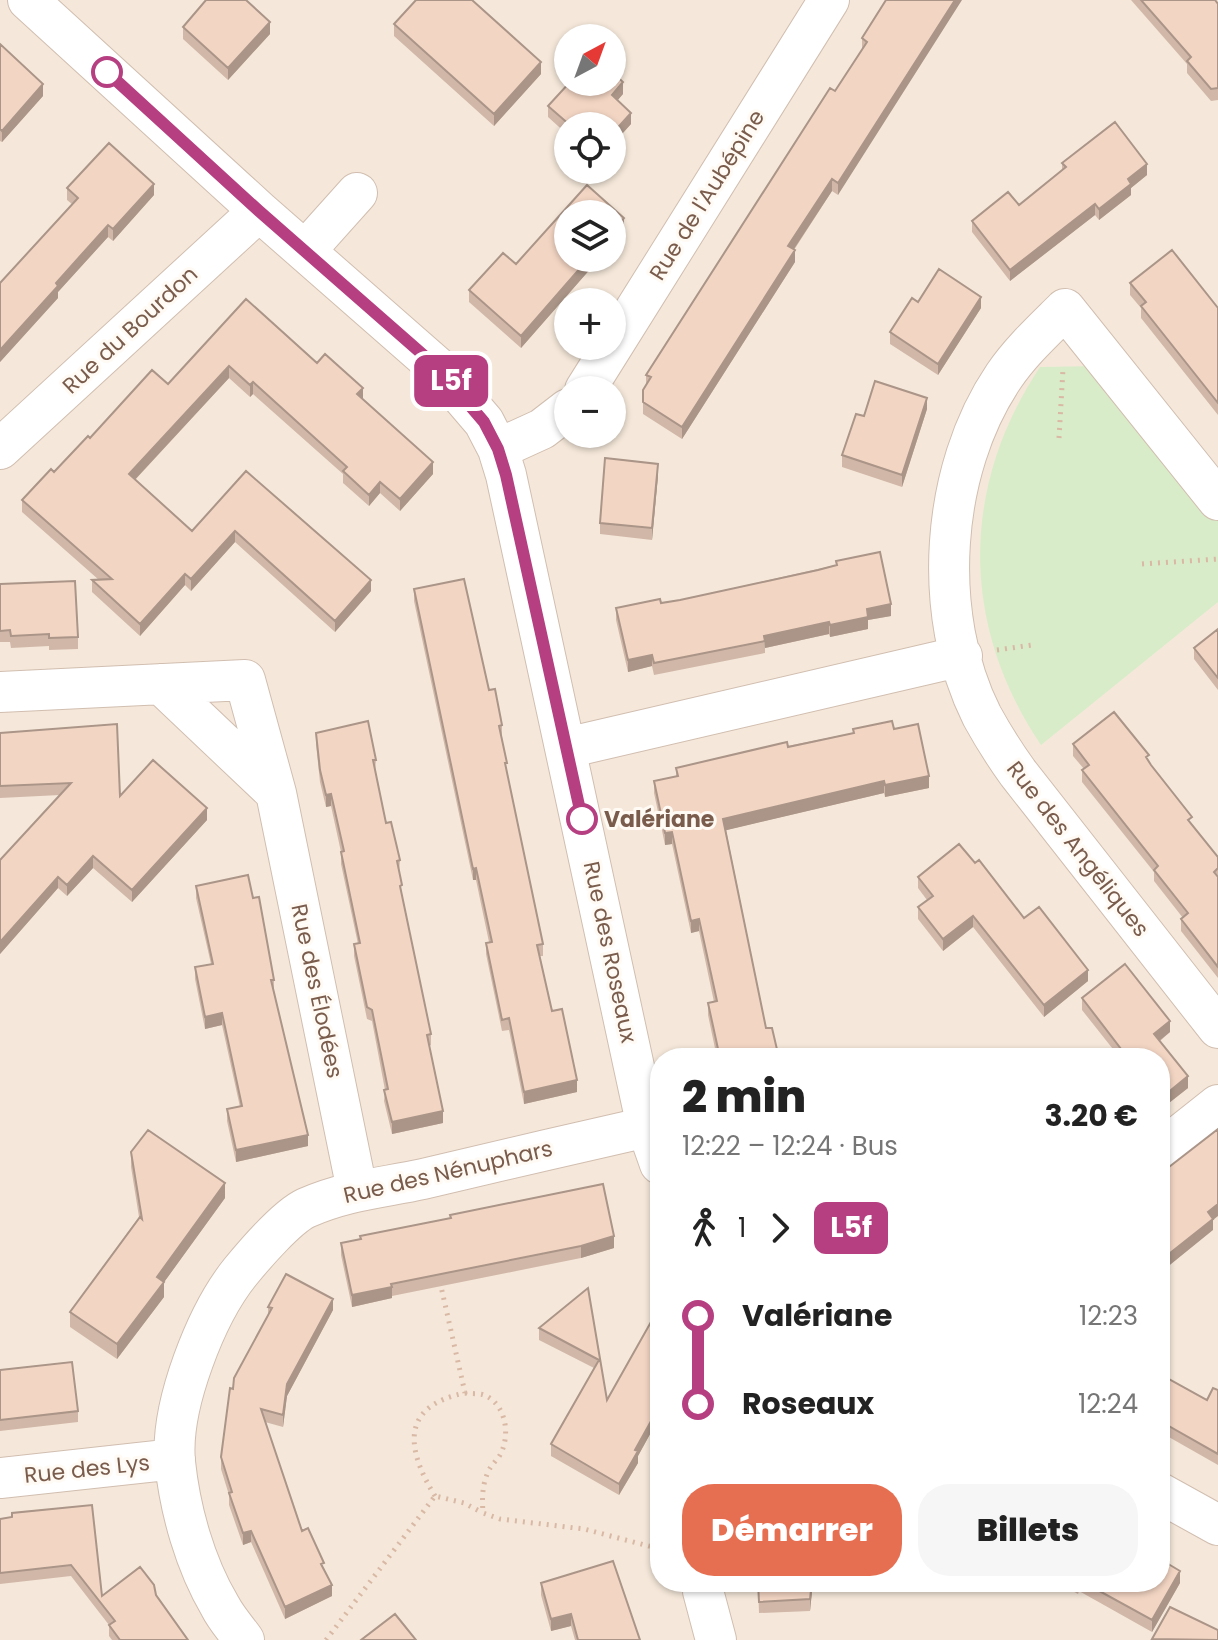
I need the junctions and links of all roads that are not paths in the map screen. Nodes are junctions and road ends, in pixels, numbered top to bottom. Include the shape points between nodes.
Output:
1 (28, 0) edge
2 (829, 0) edge
3 (357, 193) dead end
4 (259, 211) junction
5 (305, 251) junction
6 (594, 376) edge
7 (554, 420) edge
8 (0, 449) edge
9 (498, 449) junction
10 (1218, 500) edge
11 (962, 656) junction
12 (161, 684) junction
13 (0, 692) edge
14 (566, 748) junction
15 (276, 793) junction
16 (1218, 1028) edge
17 (1218, 1105) edge
18 (647, 1127) junction
19 (650, 1136) edge
20 (1170, 1143) edge
21 (357, 1190) junction
22 (175, 1459) junction
23 (0, 1478) edge
24 (1170, 1499) edge
25 (1218, 1525) edge
26 (703, 1592) edge
27 (244, 1640) edge
28 (716, 1640) edge

1 - 4 street, Rue des Roseaux
2 - 6 street, Rue de l'Aubépine
3 - 5 street
4 - 5 street, Rue des Roseaux
4 - 8 street, Rue du Bourdon
5 - 9 street, Rue des Roseaux via 437,367 484,422
7 - 9 street
9 - 14 street, Rue des Roseaux
10 - 11 street, Rue des Angéliques via 1065,309 1002,379 963,463 952,518 950,574
11 - 14 street
11 - 16 street, Rue des Angéliques via 982,715 1018,773
12 - 13 street, Rue des Élodées
12 - 15 street
12 - 15 street, Rue des Élodées via 245,680
14 - 18 street, Rue des Roseaux
15 - 21 street, Rue des Élodées
17 - 20 street
18 - 19 street, Rue des Roseaux
18 - 21 street, Rue des Nénuphars
21 - 22 street, Rue des Nénuphars via 303,1210 228,1286 190,1370
22 - 23 street, Rue des Lys
22 - 27 street, Rue des Nénuphars via 197,1557 220,1606
24 - 25 street
26 - 28 street

